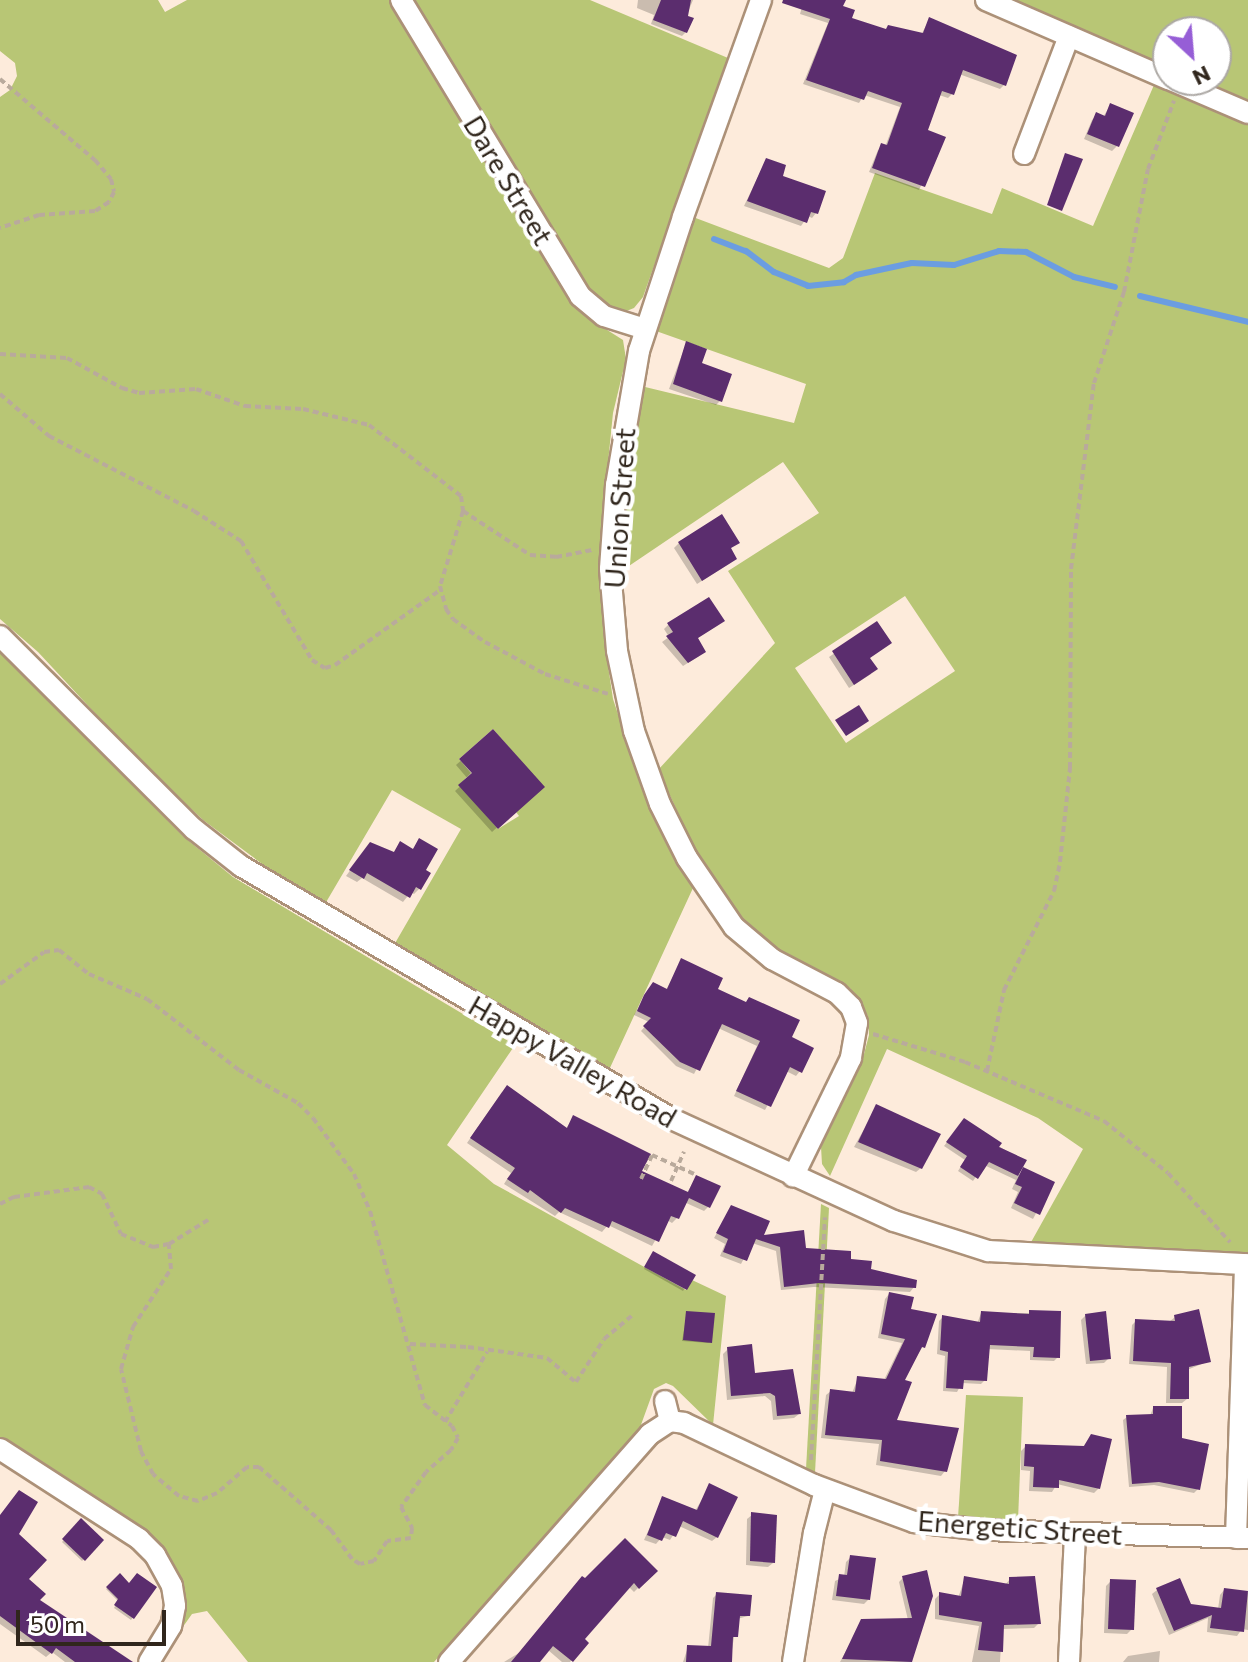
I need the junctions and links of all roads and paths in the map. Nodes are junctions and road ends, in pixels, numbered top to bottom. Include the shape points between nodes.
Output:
1 (401, 0) edge
2 (761, 0) edge
3 (986, 0) edge
4 (1069, 36) junction
5 (1152, 72) edge
6 (0, 79) edge
7 (1169, 96) edge
8 (1208, 96) edge
9 (1248, 113) edge
10 (1024, 154) dead end
11 (0, 228) edge
12 (645, 329) junction
13 (0, 354) edge
14 (0, 394) edge
15 (463, 511) junction
16 (611, 547) junction
17 (440, 590) junction
18 (0, 636) edge
19 (625, 699) junction
20 (0, 984) edge
21 (857, 1036) junction
22 (987, 1071) junction
23 (684, 1152) dead end
24 (678, 1167) junction
25 (694, 1174) dead end
26 (793, 1177) junction
27 (641, 1179) dead end
28 (671, 1181) dead end
29 (0, 1204) edge
30 (825, 1217) dead end
31 (208, 1220) dead end
32 (169, 1244) junction
33 (1246, 1264) edge
34 (634, 1314) dead end
35 (410, 1344) junction
36 (487, 1352) junction
37 (445, 1422) junction
38 (0, 1449) edge
39 (811, 1460) dead end
40 (825, 1490) junction
41 (1075, 1533) junction
42 (1242, 1538) edge
43 (149, 1662) edge
44 (449, 1662) edge
45 (793, 1662) edge
46 (1069, 1662) edge

1 - 12 street, Dare Street via 580,296 604,316
2 - 12 street, Union Street
3 - 4 street
4 - 5 street
4 - 10 street
6 - 11 path via 95,160 111,179 114,192 95,211 39,215
7 - 22 path via 1118,315 1094,383 1071,569 1070,768 1060,862 1054,891 1004,990
8 - 9 street
12 - 16 street, Union Street via 624,428
13 - 15 path via 67,358 139,393 196,389 245,406 303,409 355,420 453,487
14 - 17 path via 49,436 241,541 312,660 325,668
15 - 16 path via 522,552 538,557
15 - 17 path
16 - 19 street, Union Street
17 - 19 path via 453,619 485,642 545,674
18 - 26 street, Happy Valley Road via 194,829 248,872 672,1119
19 - 21 street, Union Street via 660,804 717,906 765,954 837,993 851,1007
20 - 35 path via 44,952 59,950 89,974 147,999 239,1070 307,1110 361,1189
21 - 22 path
21 - 26 street
22 - 33 path via 1104,1121 1139,1146
23 - 24 path
24 - 25 path
24 - 27 path via 652,1155
24 - 28 path
26 - 33 street, Happy Valley Road via 925,1233 988,1251
29 - 32 path via 14,1197 89,1187 102,1194 116,1228 128,1239 153,1247
30 - 39 path
31 - 32 path
32 - 37 path via 171,1269 133,1327 120,1376 146,1461 179,1496 204,1499 247,1467 259,1467 331,1530 352,1559 370,1564 387,1541 414,1535 401,1507 426,1472 456,1444 457,1432
33 - 42 street
34 - 36 path via 604,1339 576,1382 547,1358
35 - 36 path
35 - 37 path via 425,1405
36 - 37 path
38 - 43 street via 139,1539 166,1573 174,1616
40 - 41 street, Energetic Street via 889,1516 942,1528
40 - 44 street, Energetic Street via 667,1411
40 - 45 street
41 - 42 street, Energetic Street
41 - 46 street

